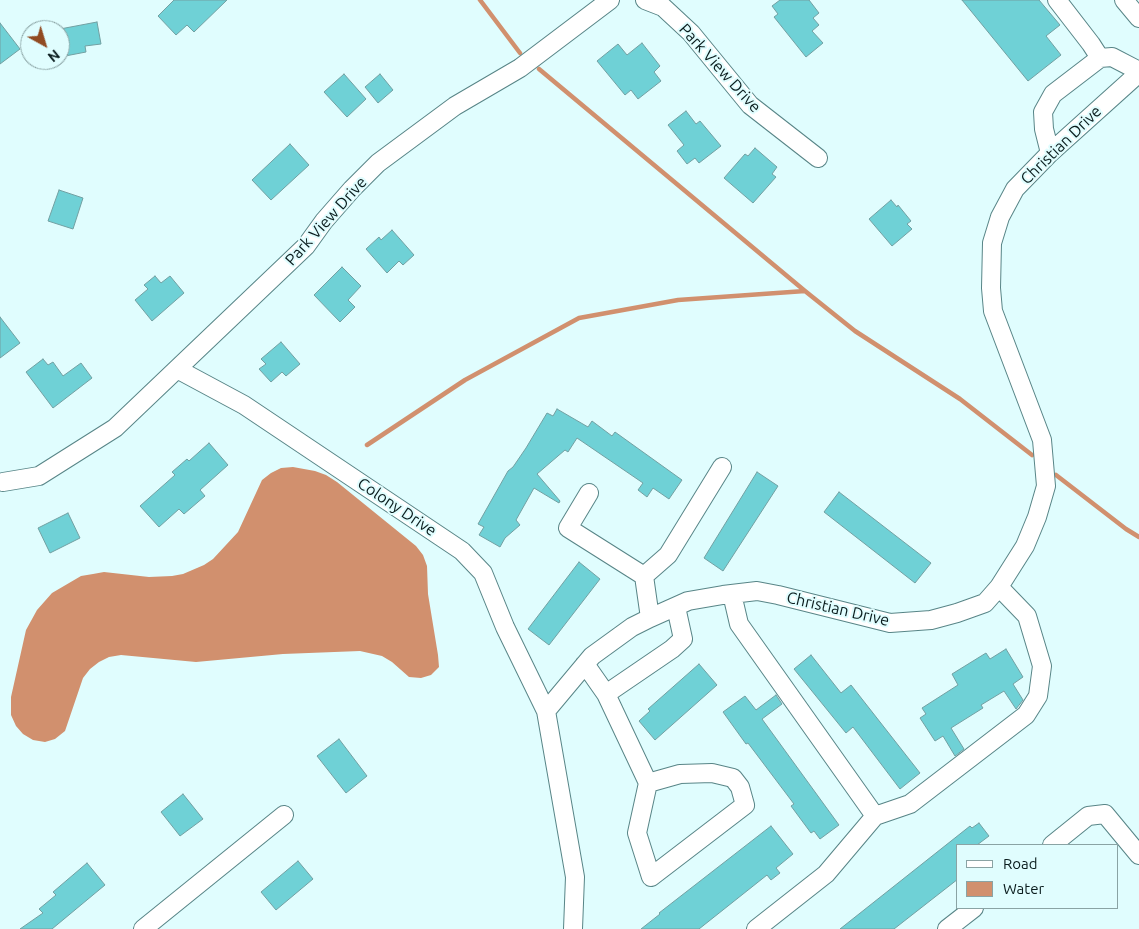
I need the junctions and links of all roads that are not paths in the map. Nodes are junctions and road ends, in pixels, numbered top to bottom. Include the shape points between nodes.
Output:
1 (610, 0) edge
2 (645, 0) edge
3 (1057, 0) edge
4 (1124, 0) edge
5 (1139, 18) edge
6 (1100, 58) junction
7 (1139, 72) edge
8 (1050, 153) junction
9 (818, 158) dead end
10 (177, 370) junction
11 (722, 466) dead end
12 (3, 482) dead end
13 (589, 493) dead end
14 (644, 576) junction
15 (999, 587) junction
16 (732, 594) junction
17 (676, 606) junction
18 (650, 618) junction
19 (585, 664) junction
20 (606, 694) junction
21 (546, 711) junction
22 (648, 783) junction
23 (284, 815) dead end
24 (875, 816) junction
25 (1053, 844) edge
26 (1139, 855) edge
27 (973, 909) edge
28 (143, 929) edge
29 (573, 929) edge
30 (756, 929) edge
31 (947, 929) edge

1 - 10 street, Park View Drive via 520,68 455,106 378,163 324,221 306,246
2 - 9 street, Park View Drive via 663,7 690,33 750,106
3 - 6 street
4 - 5 street
6 - 7 street via 1112,57
6 - 8 street via 1053,94 1043,112
7 - 8 street, Christian Drive
8 - 15 street, Christian Drive via 1015,189 1000,217 992,243 993,311 1042,440 1046,486 1025,546
10 - 12 street, Park View Drive via 115,428 39,476
10 - 21 street, Colony Drive via 244,404 462,551 483,572 505,627
11 - 14 street via 668,556
13 - 14 street via 568,528
14 - 18 street
15 - 16 street, Christian Drive via 985,603 957,613 931,620 890,623 757,591
15 - 24 street via 1027,616 1042,666 1038,696 1026,715 910,804
16 - 17 street, Christian Drive
16 - 24 street via 739,624
17 - 18 street, Christian Drive
17 - 20 street via 683,639
18 - 19 street, Christian Drive via 632,627
19 - 20 street
19 - 21 street, Christian Drive
20 - 22 street
21 - 29 street via 575,876
22 - 22 street via 637,833 651,877 745,805 733,778 712,773 680,774
23 - 28 street
24 - 30 street via 826,874
25 - 26 street via 1088,816 1105,814
27 - 31 street

